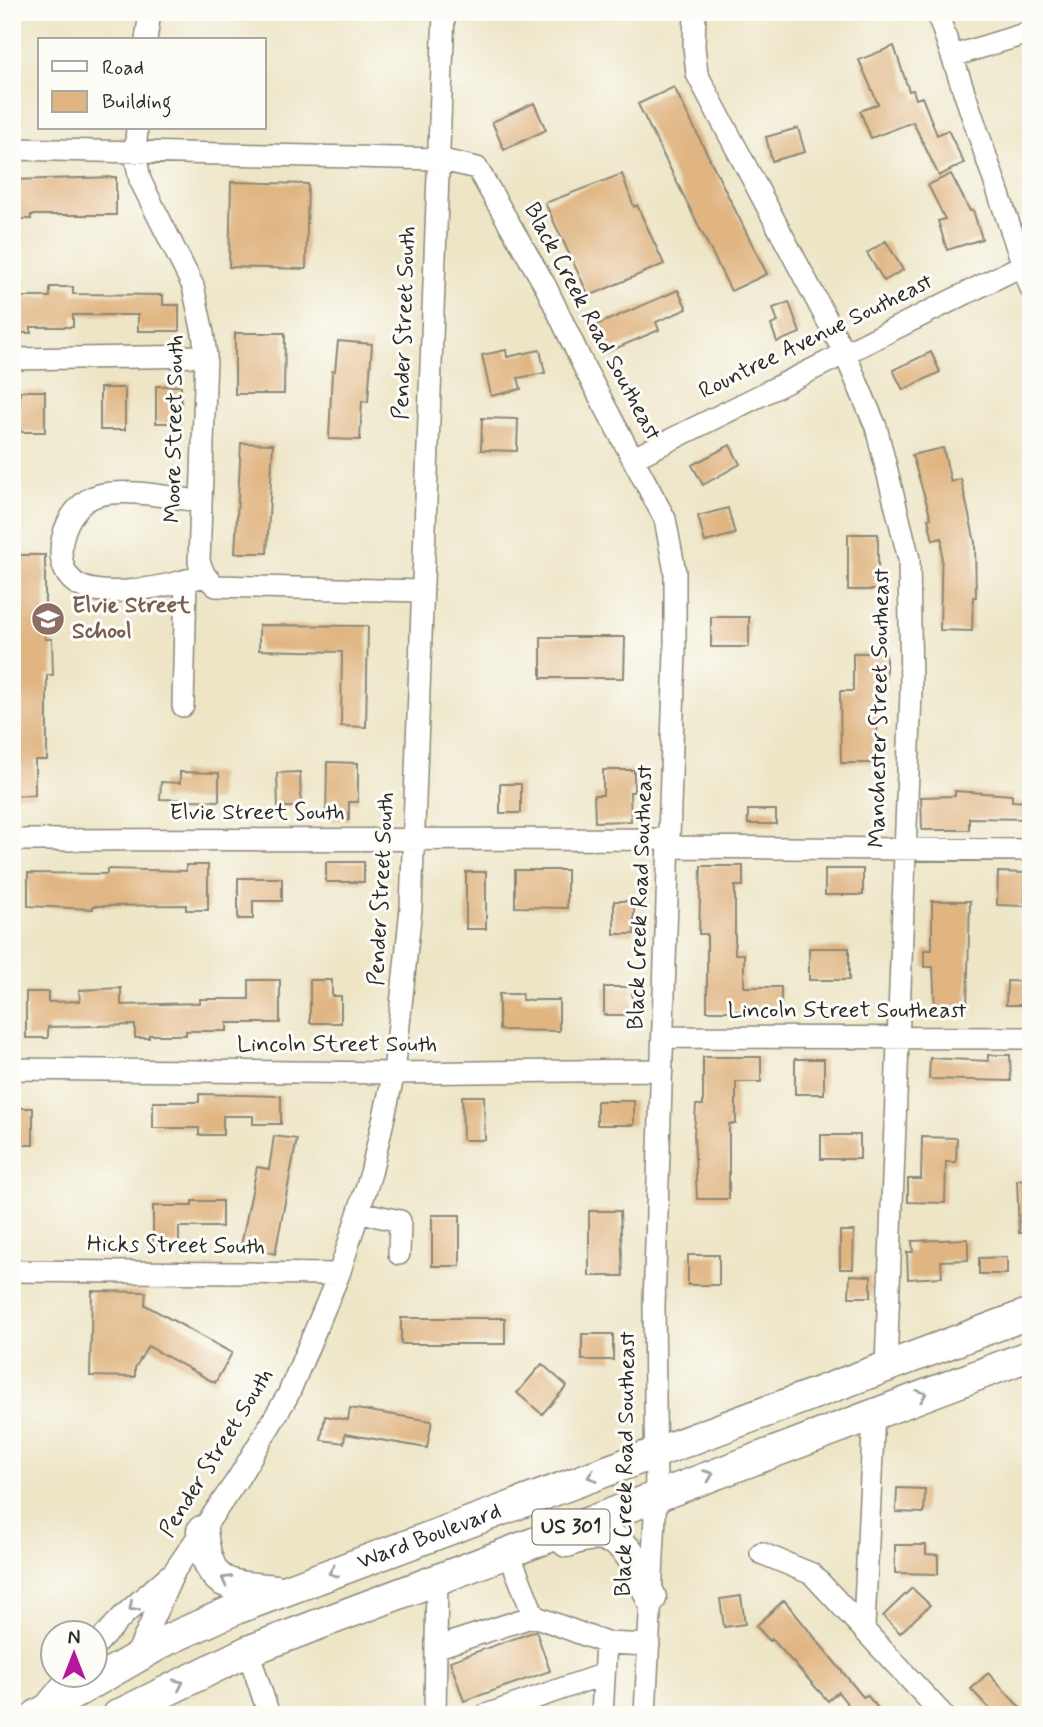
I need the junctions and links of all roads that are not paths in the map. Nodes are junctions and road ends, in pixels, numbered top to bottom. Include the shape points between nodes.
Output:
1 (150, 12) edge
2 (444, 12) edge
3 (695, 12) edge
4 (937, 12) edge
5 (1031, 32) edge
6 (146, 38) edge
7 (953, 57) junction
8 (137, 130) edge
9 (12, 149) edge
10 (135, 154) junction
11 (438, 159) junction
12 (1023, 265) junction
13 (1031, 289) edge
14 (844, 352) junction
15 (206, 356) junction
16 (12, 359) edge
17 (634, 458) junction
18 (201, 501) junction
19 (195, 578) junction
20 (421, 591) junction
21 (183, 706) dead end
22 (413, 839) junction
23 (12, 840) edge
24 (669, 843) junction
25 (905, 849) junction
26 (1031, 850) edge
27 (663, 1037) junction
28 (898, 1037) junction
29 (1031, 1038) edge
30 (12, 1069) edge
31 (662, 1070) junction
32 (394, 1073) junction
33 (359, 1212) junction
34 (399, 1254) dead end
35 (12, 1270) edge
36 (339, 1274) junction
37 (1026, 1315) edge
38 (1031, 1355) edge
39 (886, 1367) junction
40 (874, 1412) junction
41 (656, 1473) junction
42 (202, 1531) junction
43 (513, 1549) junction
44 (761, 1553) dead end
45 (175, 1570) junction
46 (437, 1577) junction
47 (284, 1591) junction
48 (651, 1598) junction
49 (534, 1616) junction
50 (864, 1627) junction
51 (108, 1632) edge
52 (293, 1633) junction
53 (606, 1643) junction
54 (649, 1645) junction
55 (438, 1647) junction
56 (247, 1651) junction
57 (135, 1658) junction
58 (604, 1674) junction
59 (60, 1688) edge
60 (37, 1715) edge
61 (104, 1715) edge
62 (118, 1715) edge
63 (269, 1715) edge
64 (435, 1715) edge
65 (486, 1715) edge
66 (602, 1715) edge
67 (645, 1715) edge
68 (943, 1715) edge

1 - 6 street
2 - 11 street, Pender Street South
3 - 14 street, Manchester Street Southeast via 697,75
4 - 7 street
5 - 7 street
7 - 12 street
8 - 10 street, Moore Street South
9 - 10 street, Black Creek Road Southeast
10 - 11 street, Black Creek Road Southeast
10 - 15 street, Moore Street South via 146,196 193,286
11 - 17 street, Black Creek Road Southeast via 477,168 540,276
11 - 20 street, Pender Street South
12 - 13 street
12 - 14 street, Rountree Avenue Southeast
14 - 17 street, Rountree Avenue Southeast
14 - 25 street, Manchester Street Southeast via 876,427 909,559 911,691
15 - 16 street
15 - 18 street, Moore Street South
17 - 24 street, Black Creek Road Southeast via 665,519 675,572
18 - 19 street, Moore Street South
18 - 19 street via 100,495 86,500 63,531 64,562 69,577 81,586 98,591
19 - 20 street via 216,586
19 - 21 street, Moore Street South
20 - 22 street, Pender Street South
22 - 23 street, Elvie Street South
22 - 24 street, Elvie Street South
22 - 32 street, Pender Street South via 407,960
24 - 25 street, Elvie Street South
24 - 27 street, Black Creek Road Southeast
25 - 26 street, Elvie Street South
25 - 28 street, Manchester Street Southeast
27 - 28 street, Lincoln Street Southeast
27 - 31 street, Black Creek Road Southeast
28 - 29 street, Lincoln Street Southeast
28 - 39 street, Manchester Street Southeast
30 - 32 street, Lincoln Street South
31 - 32 street, Lincoln Street South
31 - 41 street, Black Creek Road Southeast via 654,1305
32 - 33 street, Pender Street South
33 - 34 street via 400,1222
33 - 36 street, Pender Street South
35 - 36 street, Hicks Street South
36 - 42 street, Pender Street South via 288,1395
37 - 39 highway, Ward Boulevard / US 301
37 - 41 highway via 952,1358
40 -> 38 highway, Ward Boulevard / US 301
39 - 41 highway, Ward Boulevard / US 301 via 732,1426
41 -> 40 highway, Ward Boulevard / US 301
40 - 50 street
41 - 43 highway, Ward Boulevard / US 301
41 -> 47 highway, Ward Boulevard / US 301
41 - 48 street, Black Creek Road Southeast
41 - 52 highway via 402,1572
42 - 45 street, Pender Street South
47 -> 42 highway via 222,1581 205,1559
43 - 46 highway, Ward Boulevard / US 301
43 - 48 highway via 546,1550 584,1535 612,1538 633,1556
43 - 49 street
44 - 50 street via 812,1574
45 -> 51 street, Pender Street South
45 - 57 street, Pender Street South
46 - 52 highway, Ward Boulevard / US 301
46 - 55 street
47 - 57 highway, Ward Boulevard / US 301 via 224,1614
48 - 54 street, Black Creek Road Southeast
49 - 53 street
49 - 55 street
50 - 68 street
52 - 56 highway, Ward Boulevard / US 301
53 - 54 street
53 - 58 street
54 - 67 street, Black Creek Road Southeast
55 - 64 street
62 -> 56 highway, Ward Boulevard / US 301
56 - 63 street
57 - 60 highway, Ward Boulevard / US 301
57 - 61 highway
58 - 65 street
58 - 66 street
59 - 60 street

